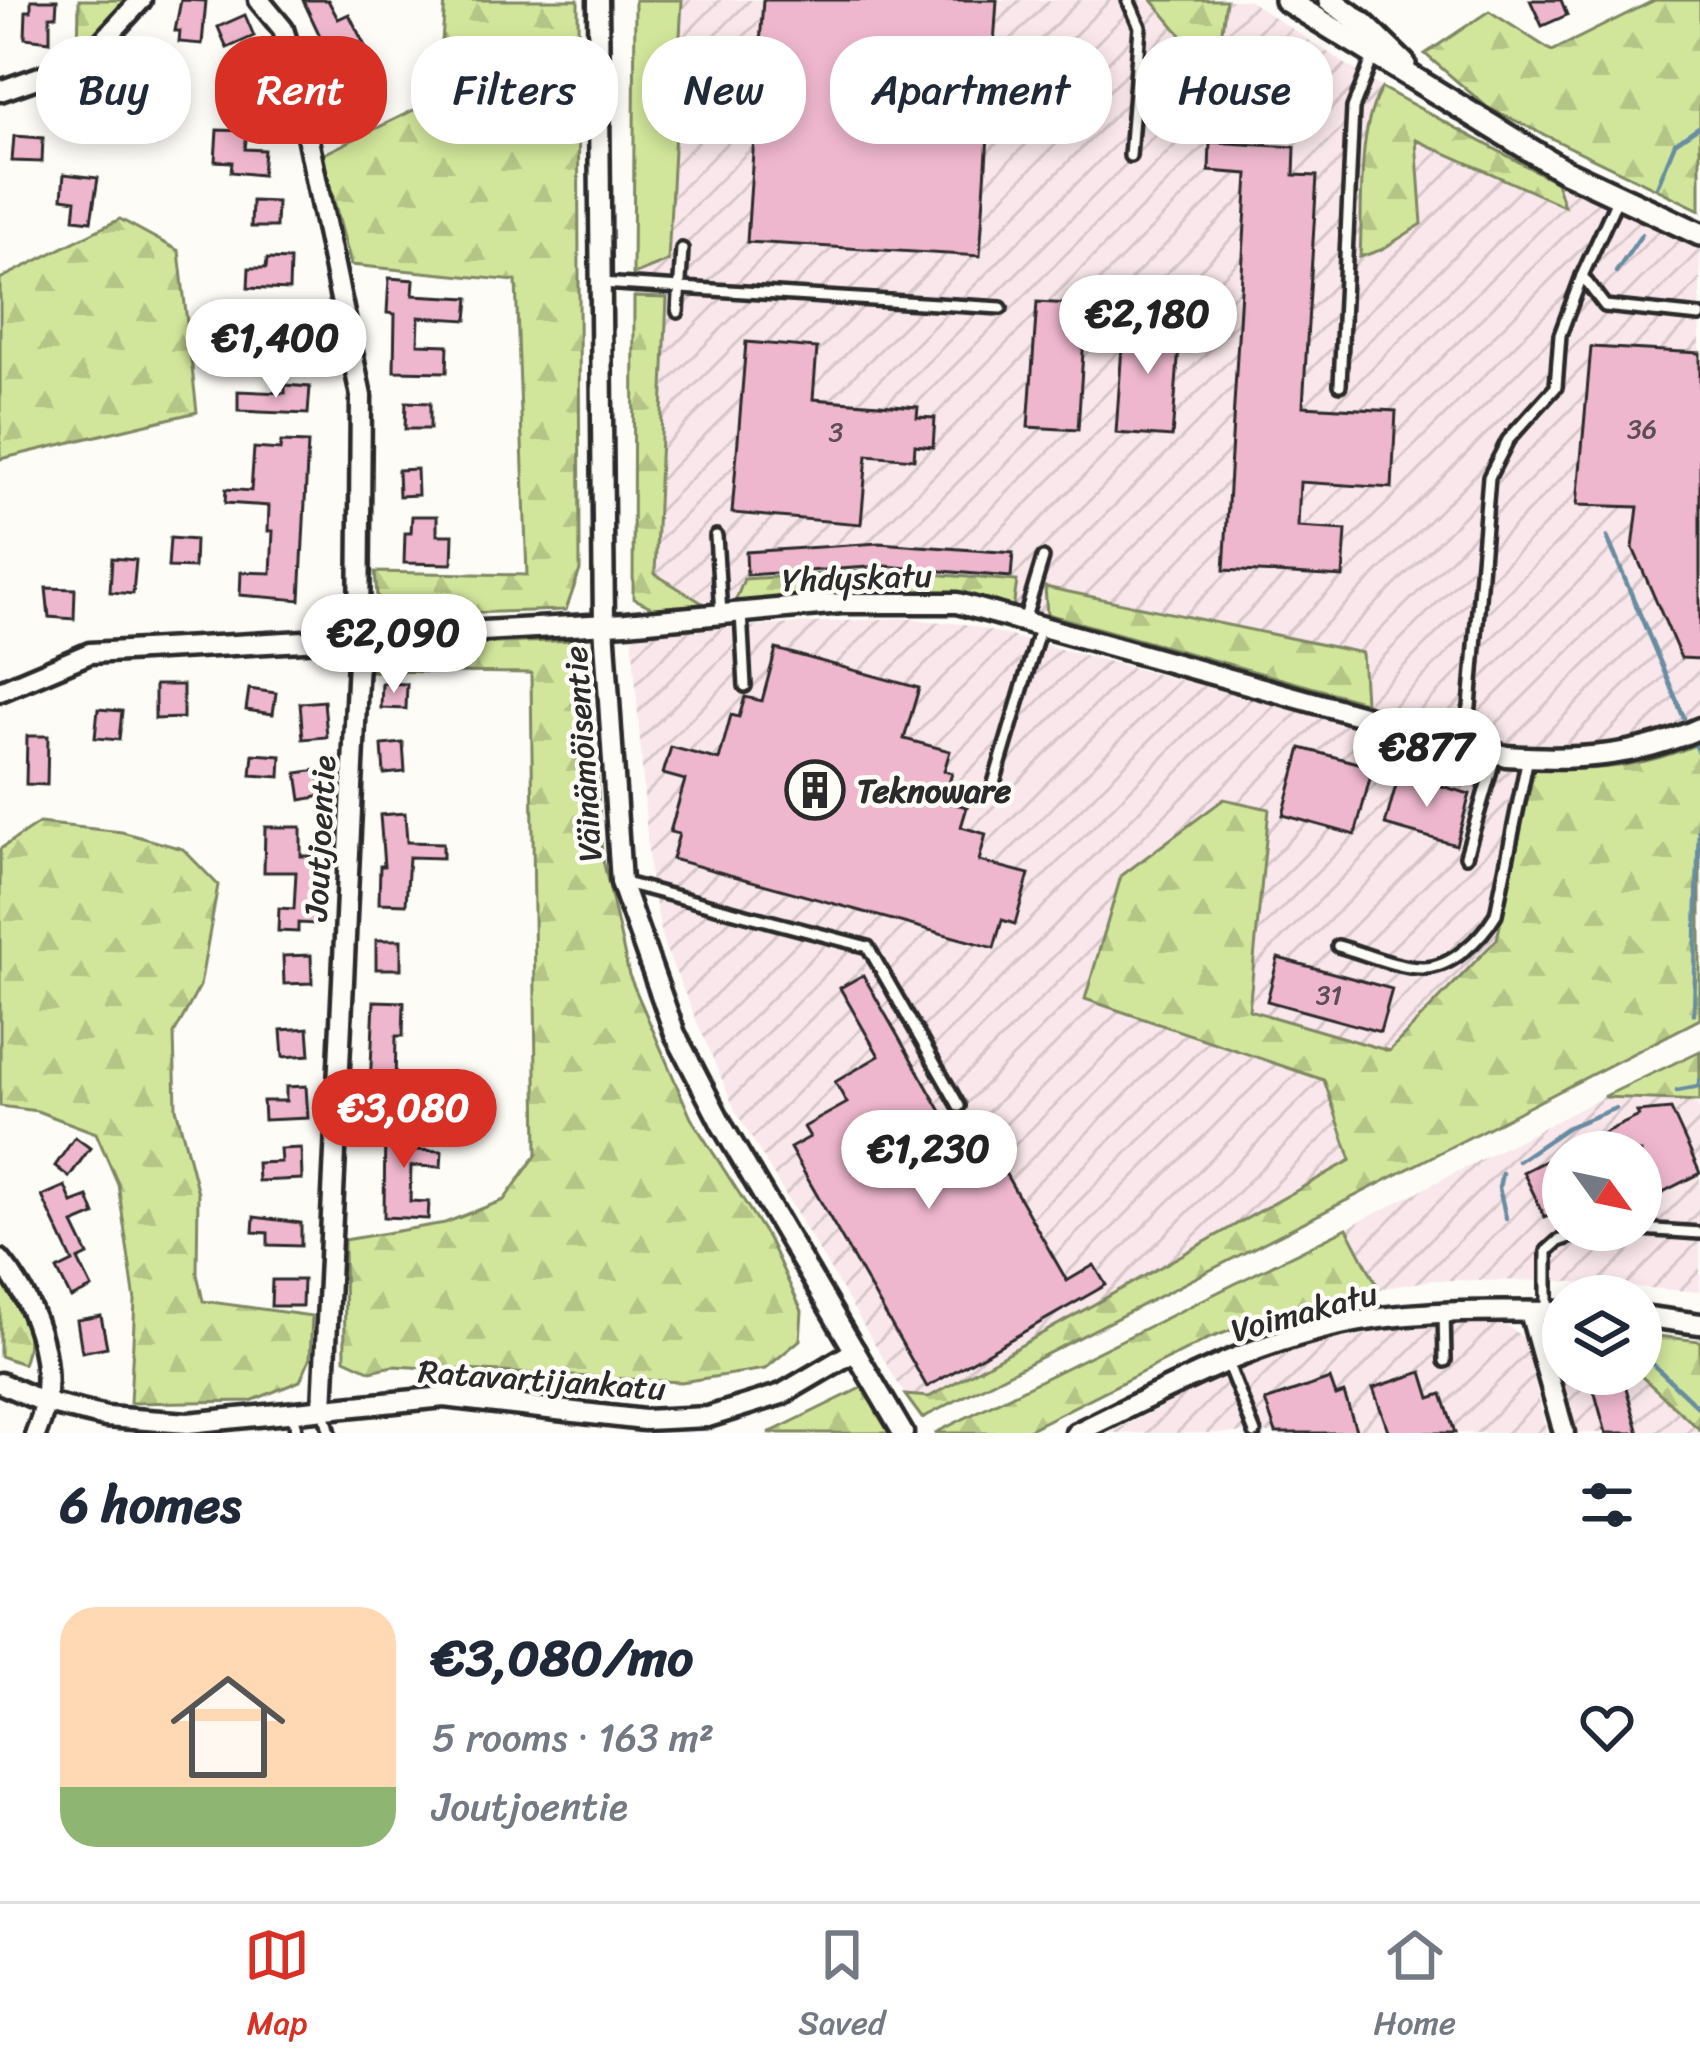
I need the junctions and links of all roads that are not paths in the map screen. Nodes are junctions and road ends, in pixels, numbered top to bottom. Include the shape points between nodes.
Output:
1 (141, 0) edge
2 (259, 0) edge
3 (598, 0) edge
4 (1128, 0) edge
5 (1330, 0) edge
6 (1366, 0) edge
7 (1299, 2) edge
8 (1364, 24) junction
9 (1380, 50) junction
10 (0, 91) edge
11 (1130, 156) dead end
12 (1618, 197) junction
13 (1700, 234) edge
14 (682, 249) dead end
15 (1582, 276) junction
16 (601, 283) junction
17 (680, 286) junction
18 (1001, 308) dead end
19 (678, 312) dead end
20 (1700, 316) edge
21 (1340, 385) dead end
22 (716, 536) dead end
23 (1042, 558) dead end
24 (731, 613) junction
25 (1033, 623) junction
26 (604, 625) junction
27 (359, 638) junction
28 (745, 686) dead end
29 (0, 691) edge
30 (1700, 728) edge
31 (1459, 743) junction
32 (1496, 753) junction
33 (1528, 758) junction
34 (992, 790) dead end
35 (1466, 856) dead end
36 (620, 882) junction
37 (1338, 946) dead end
38 (959, 1106) dead end
39 (1662, 1230) edge
40 (1700, 1233) edge
41 (0, 1260) edge
42 (1444, 1310) junction
43 (1542, 1312) edge
44 (1662, 1318) edge
45 (1700, 1323) edge
46 (856, 1351) junction
47 (1444, 1361) dead end
48 (1227, 1362) junction
49 (0, 1383) edge
50 (1555, 1395) edge
51 (46, 1402) junction
52 (323, 1408) junction
53 (294, 1411) junction
54 (900, 1427) edge
55 (188, 1428) edge
56 (1558, 1432) edge
57 (36, 1433) edge
58 (296, 1433) edge
59 (330, 1433) edge
60 (1076, 1433) edge
61 (1255, 1433) edge

1 - 10 street via 85,61
2 - 27 street, Joutjoentie via 289,48 361,396
3 - 16 street, Väinämöisentie
4 - 11 lane via 1140,27
5 - 8 street
6 - 8 street
7 - 9 street
8 - 9 street
9 - 12 street via 1430,90
9 - 21 lane via 1353,108
12 - 13 street
12 - 15 lane
14 - 17 lane
15 - 20 lane via 1605,306
15 - 31 lane via 1560,335 1556,387 1508,440 1489,477 1470,707
16 - 17 lane
16 - 26 street, Väinämöisentie
17 - 18 lane
17 - 19 lane
22 - 24 lane
23 - 25 lane
24 - 25 street, Yhdyskatu via 957,604
24 - 26 street, Yhdyskatu
24 - 28 lane
25 - 31 street, Yhdyskatu
25 - 34 lane
26 - 27 street, Yhdyskatu
26 - 36 street, Väinämöisentie
27 - 29 street, Yhdyskatu via 90,653
27 - 52 street, Joutjoentie
30 - 33 street, Yhdyskatu via 1618,754
31 - 32 street, Yhdyskatu
32 - 33 street, Yhdyskatu
32 - 35 lane
33 - 37 lane via 1496,914 1483,935 1424,969
36 - 38 lane via 868,947
36 - 46 street, Väinämöisentie via 675,1034
39 - 40 lane
41 - 51 street via 38,1318
42 - 43 street, Voimakatu
42 - 47 lane
42 - 48 street, Voimakatu via 1356,1321
44 - 45 street
46 - 52 street, Ratavartijankatu via 782,1394 708,1417 644,1420 444,1397
46 - 54 street, Väinämöisentie
48 - 60 street, Voimakatu
48 - 61 lane
49 - 51 street, Ratavartijankatu
50 - 56 street
51 - 55 street, Ratavartijankatu
51 - 57 street
52 - 53 street, Ratavartijankatu
52 - 59 lane
53 - 55 street, Ratavartijankatu
53 - 58 lane

